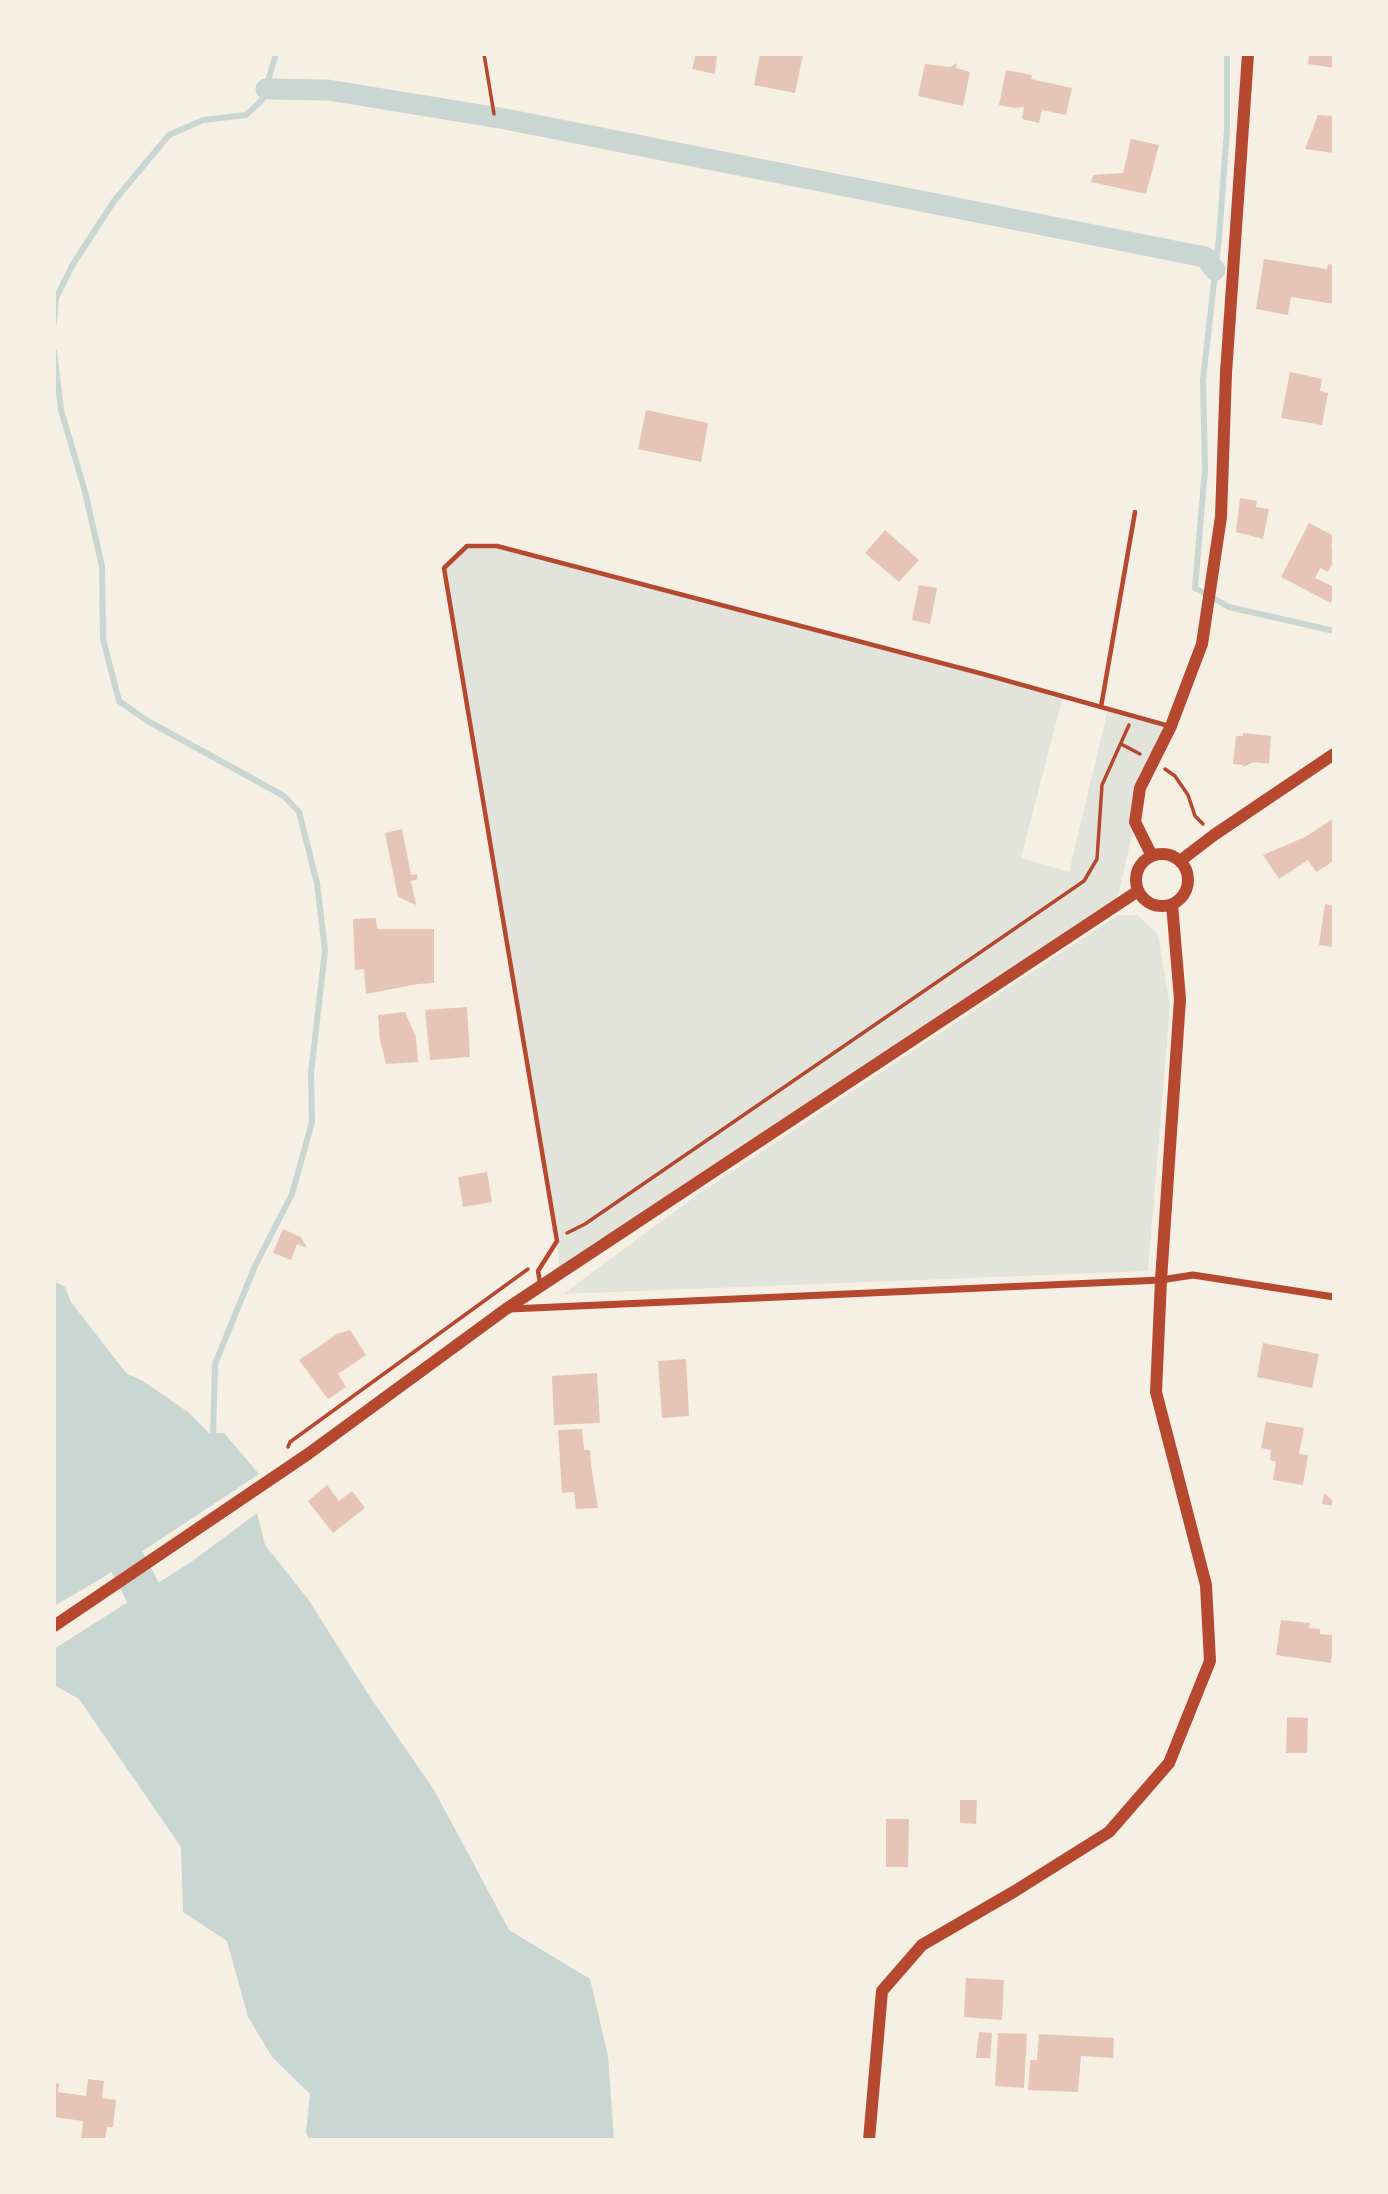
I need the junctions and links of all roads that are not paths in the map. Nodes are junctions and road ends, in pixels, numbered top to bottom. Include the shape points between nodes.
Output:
1 (1248, 54) edge
2 (1135, 512) dead end
3 (1101, 707) junction
4 (1171, 726) junction
5 (1334, 754) edge
6 (1152, 856) junction
7 (1180, 861) junction
8 (1138, 891) junction
9 (1172, 904) junction
10 (1161, 1280) junction
11 (541, 1286) junction
12 (1334, 1297) edge
13 (506, 1309) junction
14 (54, 1626) edge
15 (869, 2140) edge

1 - 4 street via 1221,517 1202,644
2 - 3 lane
3 - 4 lane
3 - 11 lane via 497,546 467,547 444,569 557,1241 538,1271
4 - 6 street via 1140,788 1136,822
5 - 7 street
6 - 7 street via 1167,855
6 - 8 street via 1139,867
7 - 9 street via 1187,885
8 - 9 street via 1156,906
8 - 11 street
9 - 10 street via 1180,999
10 - 12 street via 1194,1275
10 - 13 street
10 - 15 street via 1156,1392 1206,1585 1210,1661 1169,1763 1109,1832 922,1945 882,1991
11 - 13 street
13 - 14 street via 308,1454

